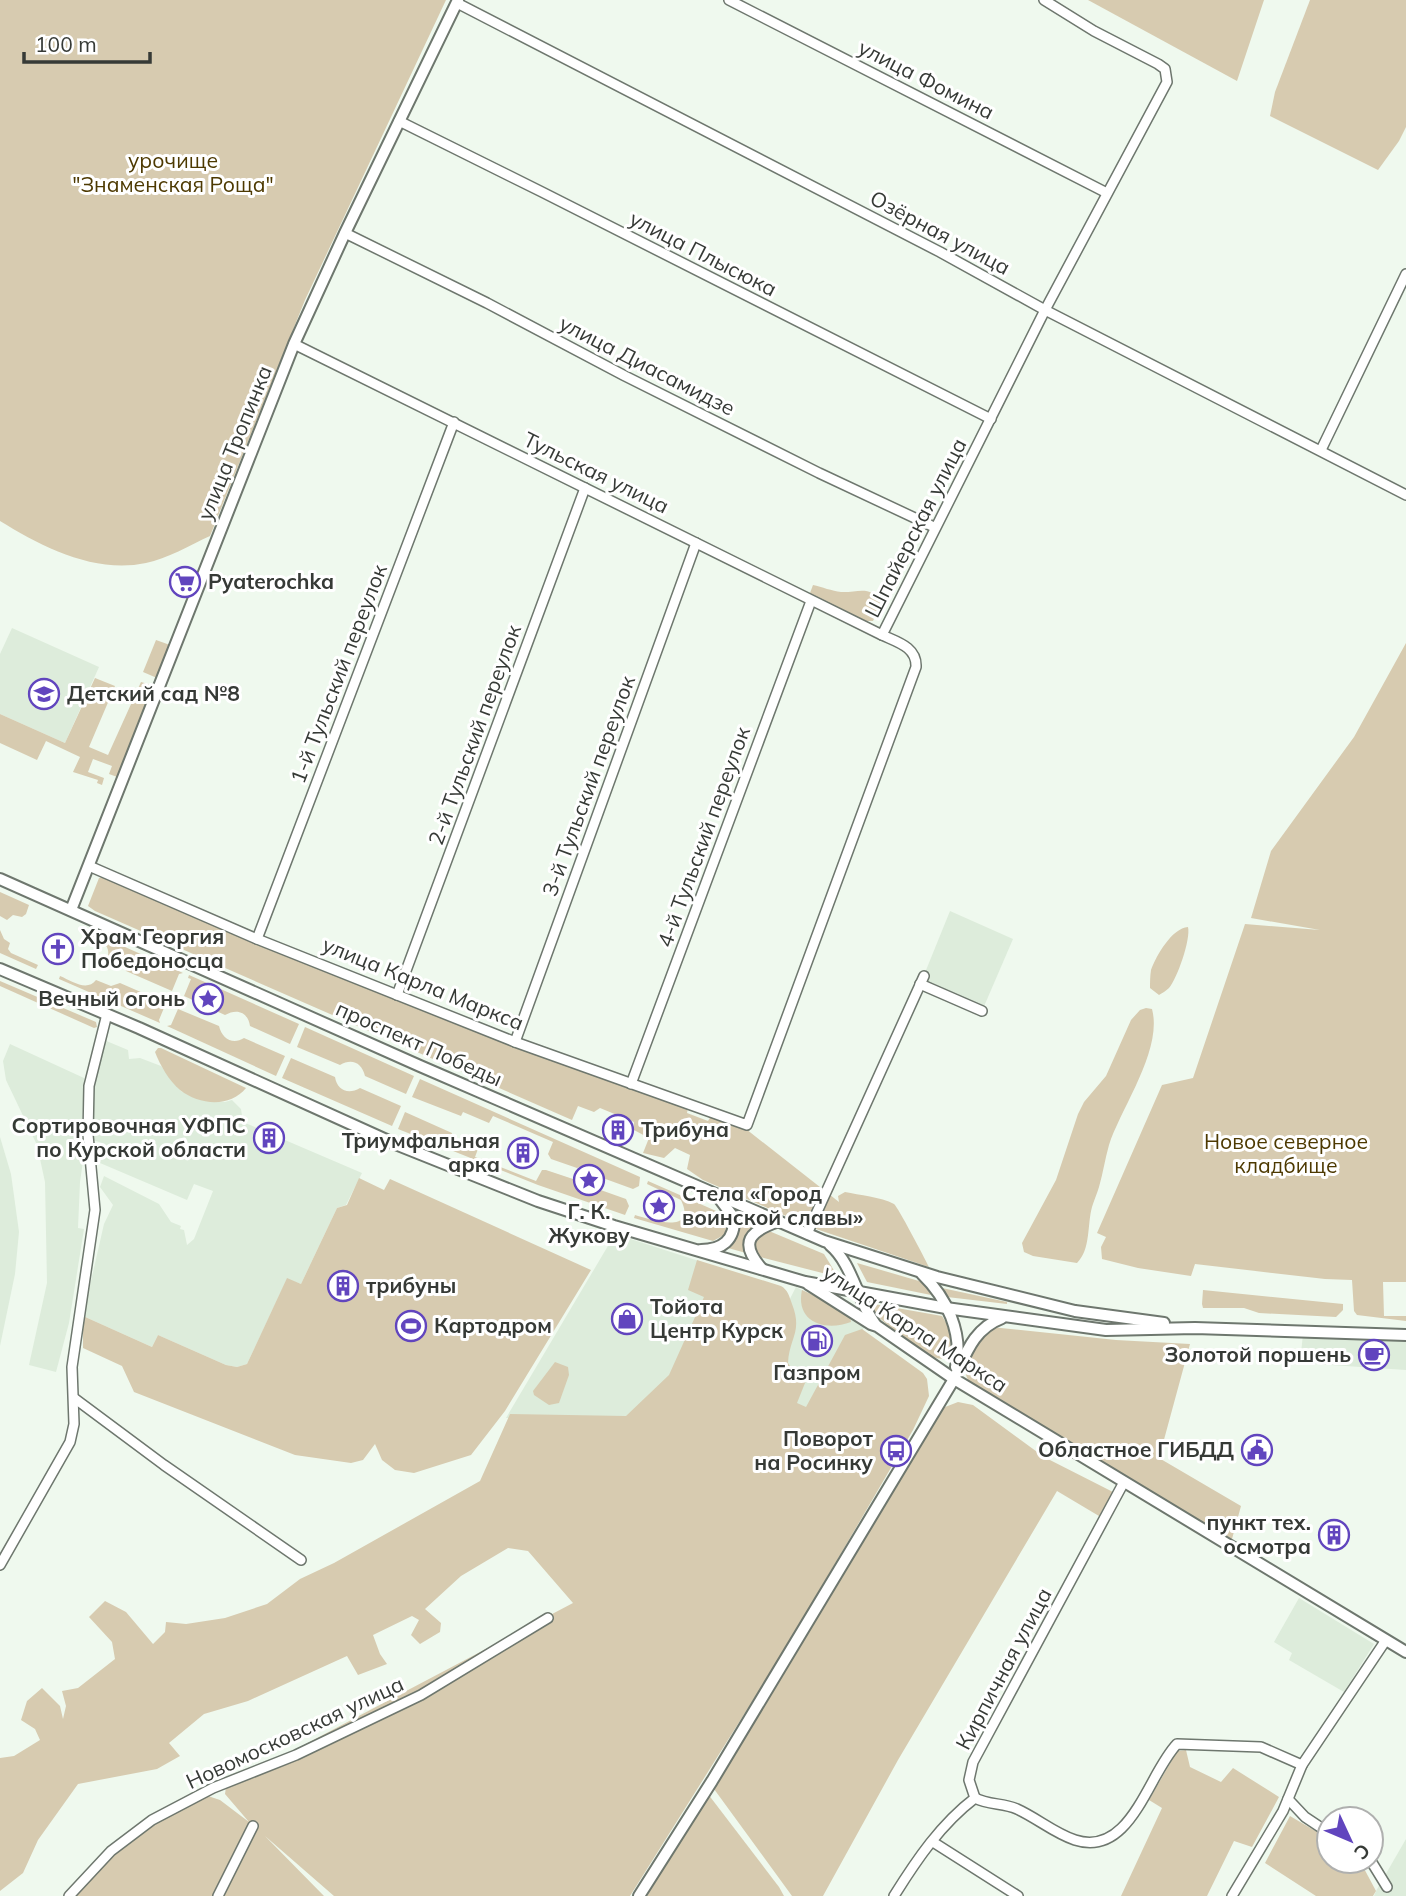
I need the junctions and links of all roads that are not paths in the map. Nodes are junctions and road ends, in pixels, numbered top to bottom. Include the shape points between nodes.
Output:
1 (729, 0) edge
2 (1044, 0) edge
3 (458, 2) edge
4 (399, 121) junction
5 (1107, 193) junction
6 (345, 233) junction
7 (1406, 274) edge
8 (1045, 310) junction
9 (294, 344) junction
10 (991, 419) junction
11 (454, 422) junction
12 (1321, 450) junction
13 (585, 488) junction
14 (1406, 495) edge
15 (934, 527) junction
16 (696, 542) junction
17 (811, 601) junction
18 (882, 635) junction
19 (89, 866) junction
20 (0, 879) edge
21 (71, 910) junction
22 (257, 939) junction
23 (0, 969) edge
24 (397, 995) junction
25 (982, 1011) dead end
26 (107, 1014) junction
27 (515, 1042) junction
28 (631, 1084) junction
29 (747, 1125) joint
30 (715, 1194) junction
31 (779, 1221) junction
32 (807, 1234) junction
33 (824, 1241) junction
34 (695, 1250) junction
35 (762, 1269) junction
36 (920, 1272) junction
37 (805, 1282) junction
38 (857, 1290) junction
39 (946, 1308) junction
40 (1005, 1317) junction
41 (877, 1326) junction
42 (1195, 1328) junction
43 (1406, 1335) edge
44 (954, 1380) junction
45 (74, 1398) junction
46 (1124, 1482) junction
47 (301, 1560) dead end
48 (0, 1565) edge
49 (548, 1618) dead end
50 (1386, 1640) junction
51 (1406, 1652) edge
52 (1302, 1765) junction
53 (975, 1798) junction
54 (1288, 1799) junction
55 (1315, 1824) edge
56 (253, 1826) dead end
57 (933, 1842) junction
58 (1380, 1875) edge
59 (1387, 1887) dead end
60 (69, 1896) edge
61 (219, 1896) edge
62 (639, 1896) edge
63 (894, 1896) edge
64 (1018, 1896) edge
65 (1232, 1896) edge

1 - 5 street, улица Фомина
2 - 5 street, Шпайерская улица via 1166,69 1167,82
3 - 4 main road, улица Тропинка
3 - 8 street, Озёрная улица
4 - 6 main road, улица Тропинка
4 - 10 street, улица Плысюка
5 - 8 street, Шпайерская улица
6 - 9 main road, улица Тропинка
6 - 15 street, улица Диасамидзе
7 - 12 street
8 - 10 street, Шпайерская улица
8 - 12 street, Озёрная улица
9 - 11 street, Тульская улица
9 - 19 main road, улица Тропинка
10 - 15 street, Шпайерская улица
11 - 13 street, Тульская улица
11 - 22 street, 1-й Тульский переулок
12 - 14 street, Озёрная улица
13 - 16 street, Тульская улица
13 - 24 street, 2-й Тульский переулок
15 - 18 street, Шпайерская улица
16 - 17 street, Тульская улица
16 - 27 street, 3-й Тульский переулок
17 - 18 street, Тульская улица
17 - 28 street, 4-й Тульский переулок
18 - 29 street, Шпайерская улица via 914,653 916,667
19 - 21 main road, улица Тропинка
19 - 22 street, улица Карла Маркса
20 - 21 main road, проспект Победы
21 - 30 main road, проспект Победы
22 - 24 street, улица Карла Маркса
23 - 26 main road
24 - 27 street, улица Карла Маркса
25 - 32 street via 922,980
26 - 34 main road via 404,1147 538,1200
26 - 45 street via 89,1086 95,1210 75,1339
27 - 28 street, улица Карла Маркса
28 - 29 street, улица Карла Маркса
30 - 31 main road, проспект Победы
30 - 34 main road via 734,1218 732,1235 722,1247
31 - 32 main road, проспект Победы
31 - 35 main road via 755,1231 749,1242
32 - 33 main road, проспект Победы
33 - 36 main road, проспект Победы
33 - 38 main road via 838,1252
34 - 35 main road
35 - 37 main road
36 - 39 main road
36 - 42 main road, проспект Победы via 1075,1311
37 - 38 main road, улица Карла Маркса
37 - 41 main road, улица Карла Маркса
38 - 39 main road, улица Карла Маркса
38 - 41 main road
39 - 40 main road, улица Карла Маркса
39 - 44 main road via 958,1345
40 - 42 main road, улица Карла Маркса via 1106,1330
40 - 44 main road via 981,1329
41 - 44 main road, улица Карла Маркса
42 - 43 main road, улица Карла Маркса
44 - 46 main road, улица Карла Маркса
44 - 62 main road
45 - 47 street
45 - 48 street via 70,1442
46 - 50 main road, улица Карла Маркса
46 - 53 street, Кирпичная улица via 973,1762 969,1780
49 - 60 street, Новомосковская улица via 421,1695 152,1820 111,1852
50 - 51 main road, улица Карла Маркса
50 - 52 street
52 - 53 street via 1261,1747 1177,1744 1122,1830 1107,1840 1078,1841 1017,1809
52 - 54 street
53 - 57 street
54 - 55 street
54 - 65 street
56 - 61 street
57 - 63 street
57 - 64 street
58 - 59 street

